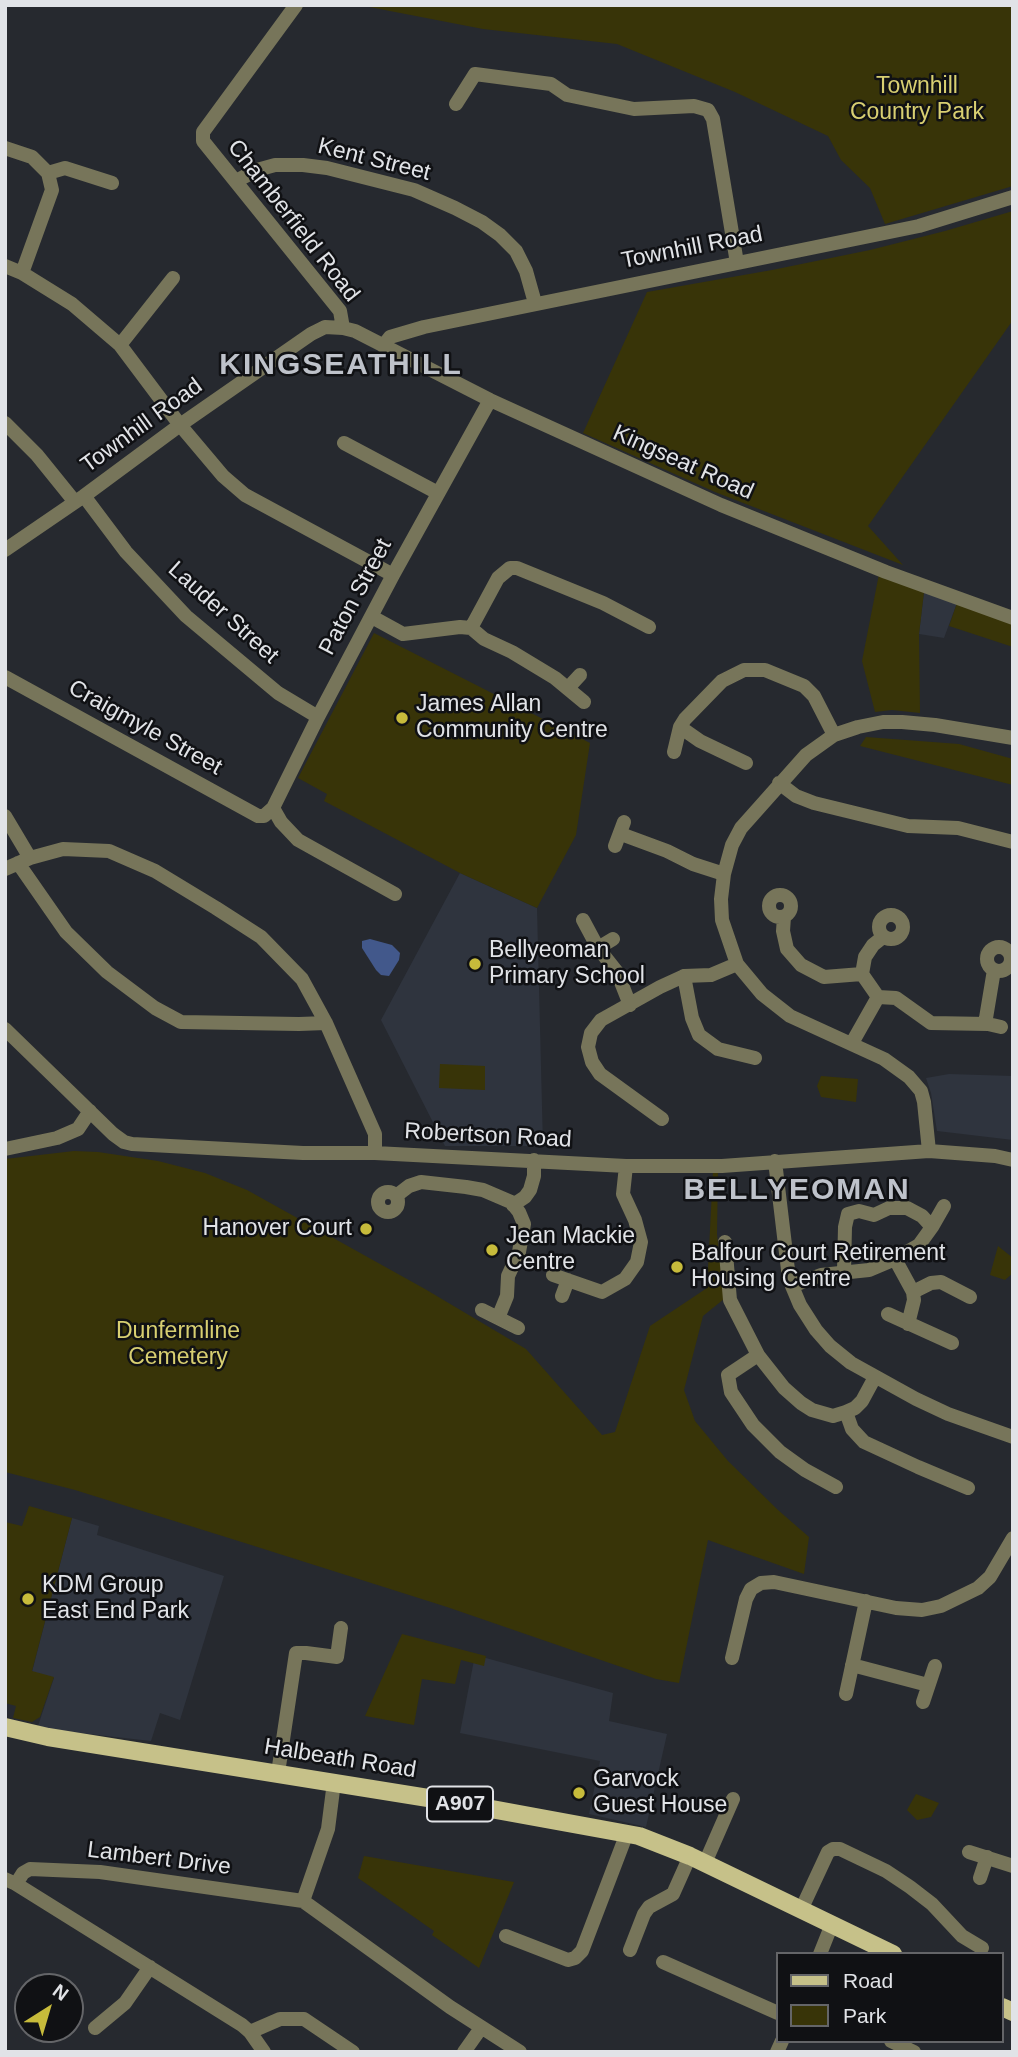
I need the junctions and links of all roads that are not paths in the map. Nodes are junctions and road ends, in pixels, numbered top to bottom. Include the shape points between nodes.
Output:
1 (296, 5) edge
2 (456, 104) dead end
3 (5, 148) edge
4 (48, 173) junction
5 (236, 181) junction
6 (112, 183) dead end
7 (1013, 197) edge
8 (737, 263) junction
9 (5, 266) edge
10 (22, 273) junction
11 (173, 278) dead end
12 (535, 303) junction
13 (343, 328) junction
14 (120, 345) junction
15 (383, 346) junction
16 (490, 400) junction
17 (5, 422) edge
18 (180, 425) junction
19 (344, 443) dead end
20 (438, 494) junction
21 (80, 499) junction
22 (5, 550) edge
23 (393, 575) junction
24 (372, 617) junction
25 (630, 617) junction
26 (1013, 618) edge
27 (649, 627) dead end
28 (471, 628) junction
29 (622, 631) dead end
30 (580, 675) dead end
31 (5, 677) edge
32 (568, 688) junction
33 (584, 702) dead end
34 (318, 717) junction
35 (680, 727) junction
36 (834, 735) junction
37 (1013, 738) edge
38 (674, 752) dead end
39 (746, 763) dead end
40 (779, 783) junction
41 (269, 812) junction
42 (5, 816) edge
43 (620, 834) dead end
44 (1013, 842) edge
45 (18, 863) edge
46 (724, 874) junction
47 (395, 894) dead end
48 (784, 917) dead end
49 (583, 920) dead end
50 (883, 937) dead end
51 (613, 939) dead end
52 (597, 948) junction
53 (737, 964) junction
54 (994, 970) dead end
55 (862, 974) junction
56 (684, 976) junction
57 (878, 997) junction
58 (630, 1005) junction
59 (326, 1023) junction
60 (985, 1024) junction
61 (1001, 1027) dead end
62 (5, 1028) edge
63 (852, 1043) junction
64 (755, 1058) dead end
65 (90, 1111) junction
66 (662, 1119) dead end
67 (5, 1149) edge
68 (929, 1150) junction
69 (375, 1153) junction
70 (534, 1160) junction
71 (1013, 1160) edge
72 (775, 1161) junction
73 (626, 1166) junction
74 (396, 1196) dead end
75 (513, 1205) junction
76 (944, 1206) dead end
77 (932, 1227) junction
78 (725, 1242) dead end
79 (895, 1259) junction
80 (844, 1271) junction
81 (553, 1275) dead end
82 (568, 1280) junction
83 (792, 1286) junction
84 (912, 1292) junction
85 (562, 1296) dead end
86 (970, 1297) dead end
87 (482, 1310) dead end
88 (888, 1314) dead end
89 (498, 1318) junction
90 (908, 1324) junction
91 (518, 1328) dead end
92 (952, 1343) dead end
93 (758, 1355) junction
94 (875, 1377) junction
95 (846, 1412) junction
96 (1013, 1437) edge
97 (836, 1487) dead end
98 (968, 1488) dead end
99 (1013, 1538) edge
100 (1008, 1558) edge
101 (866, 1601) junction
102 (341, 1628) dead end
103 (733, 1658) dead end
104 (852, 1665) junction
105 (935, 1666) dead end
106 (928, 1685) junction
107 (846, 1694) dead end
108 (923, 1702) dead end
109 (5, 1727) edge
110 (278, 1773) junction
111 (334, 1783) junction
112 (733, 1799) dead end
113 (627, 1833) junction
114 (969, 1852) dead end
115 (987, 1857) junction
116 (698, 1859) junction
117 (1013, 1866) edge
118 (980, 1878) dead end
119 (11, 1882) edge
120 (303, 1902) junction
121 (801, 1910) junction
122 (832, 1924) junction
123 (506, 1936) dead end
124 (982, 1948) dead end
125 (630, 1950) dead end
126 (821, 1952) edge
127 (889, 1952) edge
128 (663, 1962) dead end
129 (150, 1967) junction
130 (776, 2013) edge
131 (95, 2028) dead end
132 (481, 2028) junction
133 (250, 2032) junction
134 (895, 2043) edge
135 (264, 2052) edge
136 (353, 2052) edge
137 (464, 2052) edge
138 (520, 2052) edge
139 (914, 2052) edge

1 - 5 street, Chamberfield Road via 203,132 203,141
2 - 8 street via 475,74 551,84 567,95 634,108 694,106 708,110
3 - 4 street via 32,157
4 - 6 street via 65,168
4 - 10 street via 52,190
5 - 12 street, Kent Street via 275,165 303,165 414,190 500,235 516,251
5 - 13 street, Chamberfield Road via 340,311
7 - 8 street, Townhill Road via 919,226
8 - 12 street, Townhill Road
9 - 10 street
10 - 14 street via 72,304
11 - 14 street
12 - 15 street, Townhill Road via 399,334
13 - 15 street, Kingseat Road
13 - 18 street, Townhill Road via 325,327 311,334
14 - 18 street
15 - 16 street, Kingseat Road
16 - 20 street, Paton Street
16 - 26 street, Kingseat Road via 721,505
17 - 21 street, Lauder Street
18 - 21 street, Townhill Road
18 - 23 street via 245,495
19 - 20 street
20 - 23 street, Paton Street
21 - 22 street, Townhill Road
21 - 34 street, Lauder Street via 186,616 278,693
23 - 24 street, Paton Street
24 - 28 street via 403,634
24 - 34 street, Paton Street
25 - 27 street
25 - 28 street via 510,568 498,578
25 - 29 street
28 - 32 street
30 - 32 street
31 - 41 street, Craigmyle Street via 258,816
32 - 33 street
34 - 41 street, Paton Street
35 - 36 street via 722,681 757,669 804,686
35 - 38 street
35 - 39 street
36 - 37 street via 874,723 902,722
36 - 40 street via 806,754
40 - 44 street via 814,803 908,826 958,828
40 - 46 street via 741,828
41 - 47 street via 298,840
42 - 45 street
43 - 46 street
45 - 59 street via 66,932 107,972 181,1022
45 - 59 street via 63,849 109,851 155,871 261,937 302,979
46 - 53 street via 722,920
48 - 55 street via 787,949 801,965 824,977
49 - 52 street
50 - 55 street via 865,957
51 - 52 street
52 - 58 street via 617,972
53 - 56 street via 711,975
53 - 63 street via 761,994 790,1016
54 - 60 street
55 - 57 street
56 - 58 street
56 - 64 street via 699,1035 718,1049
57 - 60 street via 896,998 932,1023
57 - 63 street
58 - 66 street via 601,1020 591,1033 592,1062 600,1074
59 - 69 street via 374,1134
60 - 61 street
62 - 65 street, Robertson Road
63 - 68 street via 892,1065 921,1091
65 - 67 street via 78,1129
65 - 69 street, Robertson Road via 113,1134 132,1144
68 - 71 street, Robertson Road
68 - 72 street, Robertson Road
69 - 70 street, Robertson Road
70 - 73 street, Robertson Road
70 - 75 street via 530,1190
72 - 73 street, Robertson Road
72 - 83 street
73 - 82 street via 623,1194 641,1242 637,1262 625,1279 602,1292
74 - 75 street via 421,1182 483,1190
75 - 89 street via 524,1223
76 - 77 street
77 - 79 street via 919,1245
77 - 80 street via 907,1208 889,1208 874,1215 848,1214
78 - 93 street via 730,1300
79 - 80 street via 869,1270
79 - 84 street
80 - 83 street
81 - 82 street
82 - 85 street
83 - 94 street via 830,1346
84 - 86 street via 941,1282
84 - 90 street
87 - 89 street
88 - 90 street
89 - 91 street
90 - 92 street
93 - 95 street via 801,1403 832,1416
93 - 97 street via 729,1375 731,1392 780,1452
94 - 95 street via 862,1401
94 - 96 street via 947,1414
95 - 98 street via 852,1429 864,1442
99 - 100 street
100 - 101 street via 978,1588 941,1606 922,1610
101 - 103 street via 761,1583 746,1599
101 - 104 street
102 - 110 street via 337,1657 296,1653
104 - 106 street
104 - 107 street
105 - 106 street
106 - 108 street
109 - 110 main road, Halbeath Road / A907
110 - 111 main road, Halbeath Road / A907
111 - 113 main road, Halbeath Road / A907
111 - 120 street via 328,1829
112 - 116 street
113 - 116 main road, Halbeath Road / A907
113 - 123 street via 582,1951 575,1958 568,1960
114 - 115 street
115 - 117 street
115 - 118 street
116 - 121 main road, Halbeath Road / A907
116 - 125 street via 673,1894 649,1907
119 - 120 street, Lambert Drive via 30,1869 100,1872
119 - 129 street
120 - 132 street, Lambert Drive
121 - 122 main road, Halbeath Road / A907
121 - 124 street via 828,1852 840,1849 910,1886 962,1936
122 - 126 street
122 - 127 main road, Halbeath Road / A907
128 - 130 street
129 - 131 street via 125,2003
129 - 133 street
132 - 137 street
132 - 138 street, Lambert Drive
133 - 135 street
133 - 136 street via 280,2020 304,2019
134 - 139 street

